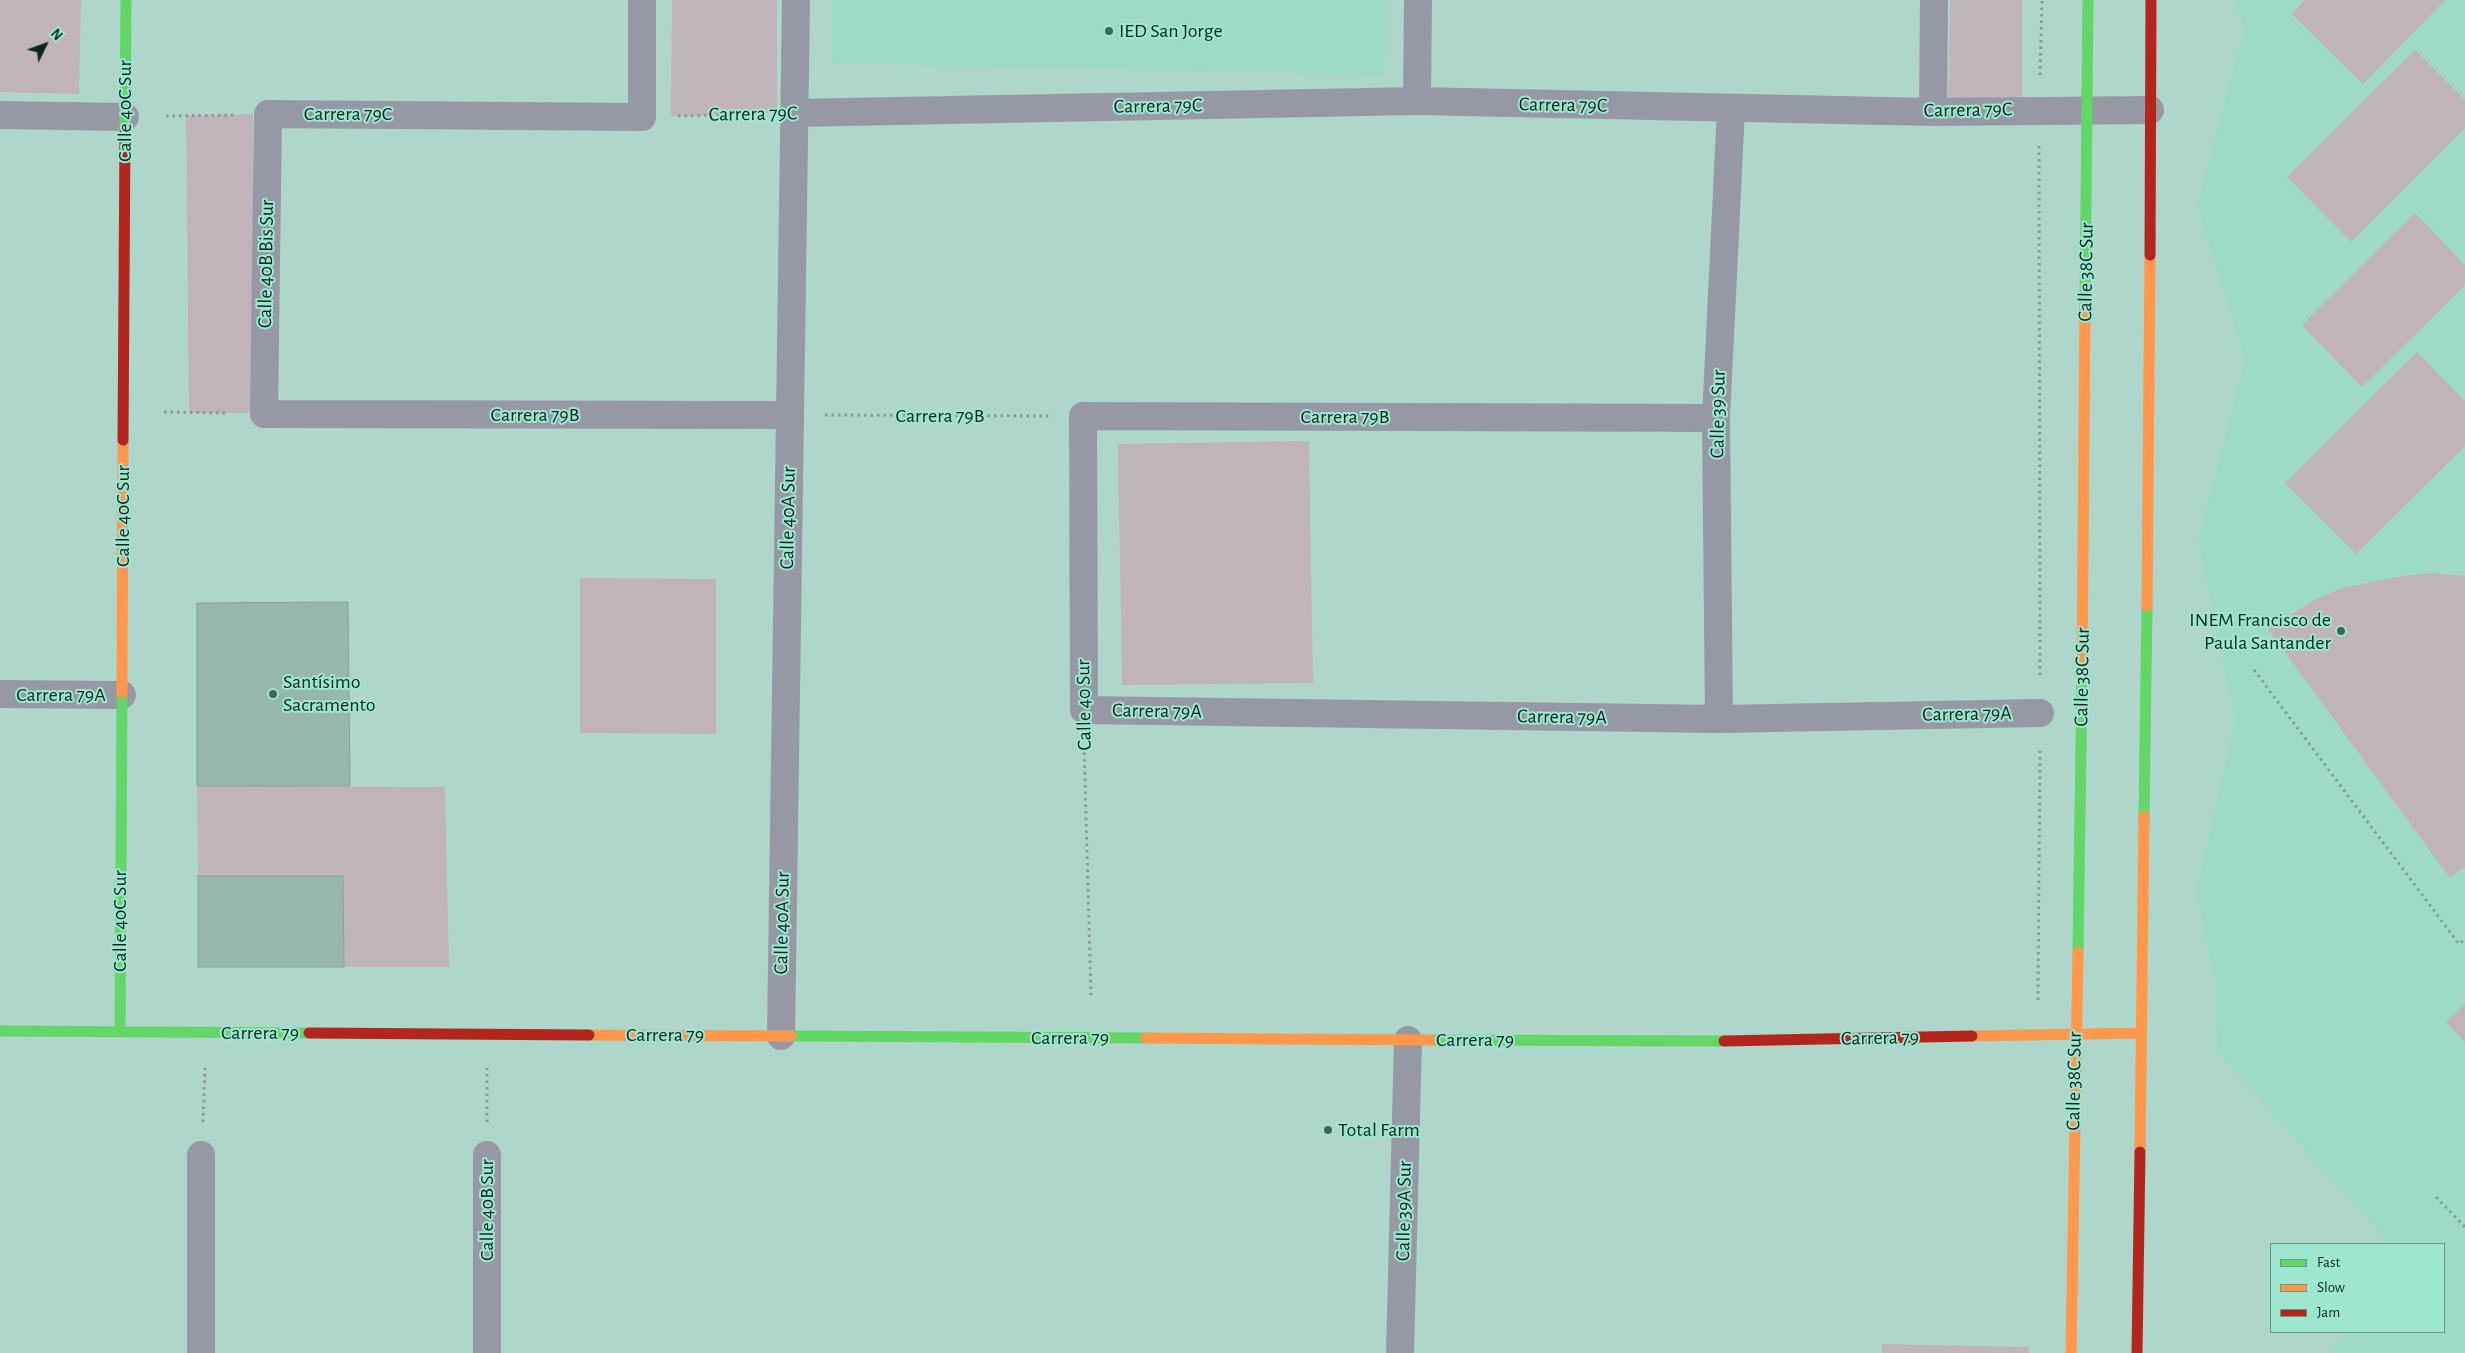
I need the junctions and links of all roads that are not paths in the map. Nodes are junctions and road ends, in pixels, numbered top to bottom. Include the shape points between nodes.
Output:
1 (126, 0) edge
2 (642, 0) edge
3 (796, 0) edge
4 (1418, 0) edge
5 (1934, 0) edge
6 (2088, 0) edge
7 (2151, 0) edge
8 (1416, 101) junction
9 (1731, 109) junction
10 (2150, 110) junction
11 (2088, 111) junction
12 (1933, 112) junction
13 (794, 113) junction
14 (268, 114) joint
15 (0, 116) edge
16 (125, 118) junction
17 (264, 414) joint
18 (790, 415) junction
19 (1083, 416) joint
20 (1716, 418) junction
21 (0, 694) edge
22 (122, 695) junction
23 (1084, 710) joint
24 (2040, 712) road end
25 (1720, 719) junction
26 (0, 1031) edge
27 (120, 1032) junction
28 (2140, 1033) junction
29 (2075, 1034) junction
30 (781, 1036) junction
31 (1408, 1040) junction
32 (201, 1155) road end
33 (487, 1155) road end
34 (201, 1353) edge
35 (487, 1353) edge
36 (1400, 1353) edge
37 (2071, 1353) edge
38 (2137, 1353) edge

1 - 16 street, Calle 40C Sur
2 - 14 street, Carrera 79C via 642,117
3 - 13 street, Calle 40A Sur
4 - 8 street
5 - 12 street
6 - 11 street, Calle 38C Sur
7 - 10 street
8 - 9 street, Carrera 79C
8 - 13 street, Carrera 79C
9 - 12 street, Carrera 79C
9 - 20 street, Calle 39 Sur
10 - 11 street, Carrera 79C
10 - 28 street via 2148,534
11 - 12 street, Carrera 79C
11 - 29 street, Calle 38C Sur via 2082,721
13 - 18 street, Calle 40A Sur
14 - 17 street, Calle 40B Bis Sur
15 - 16 street
16 - 22 street, Calle 40C Sur
17 - 18 street, Carrera 79B
18 - 30 street, Calle 40A Sur
19 - 20 street, Carrera 79B
19 - 23 street, Calle 40 Sur
20 - 25 street, Calle 39 Sur
21 - 22 street, Carrera 79A
22 - 27 street, Calle 40C Sur
23 - 25 street, Carrera 79A
24 - 25 street, Carrera 79A
26 - 27 street, Carrera 79
27 - 30 street, Carrera 79
28 - 29 street, Carrera 79
28 - 38 street
29 - 31 street, Carrera 79 via 1693,1042
29 - 37 street, Calle 38C Sur
30 - 31 street, Carrera 79
31 - 36 street, Calle 39A Sur
32 - 34 street
33 - 35 street, Calle 40B Sur

